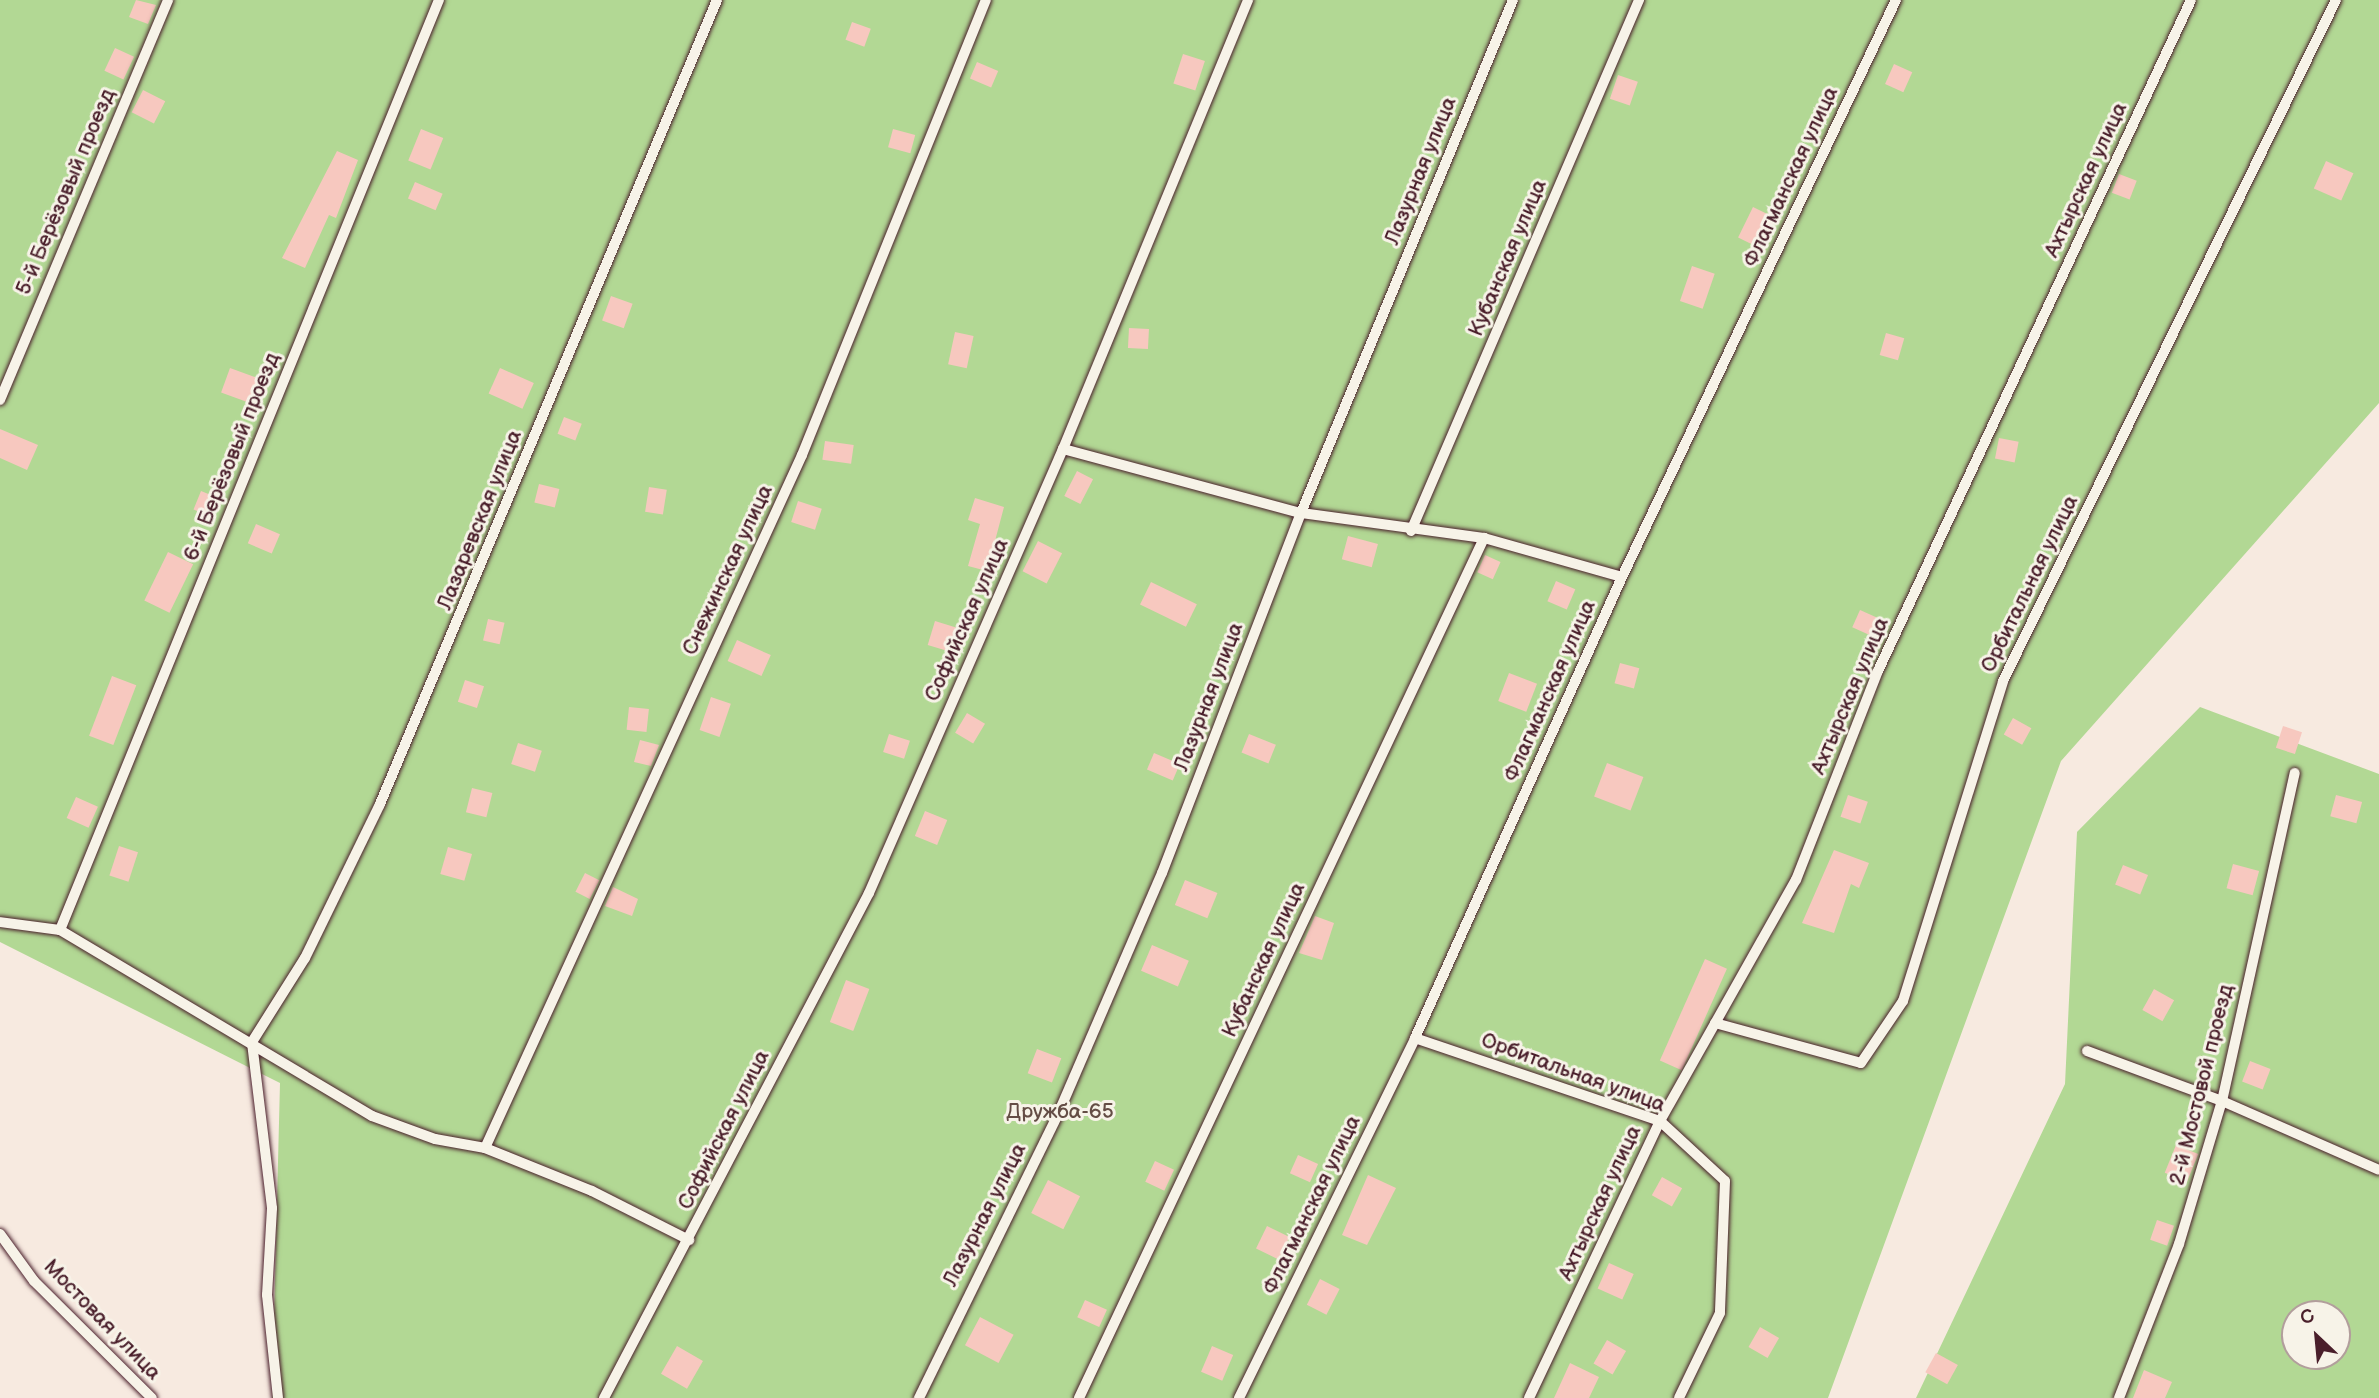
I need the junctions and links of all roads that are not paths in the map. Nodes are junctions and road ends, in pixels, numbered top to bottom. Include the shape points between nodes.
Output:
1 (168, 0) edge
2 (439, 0) edge
3 (717, 0) edge
4 (986, 0) edge
5 (1248, 0) edge
6 (1513, 0) edge
7 (1639, 0) edge
8 (1896, 0) edge
9 (2191, 0) edge
10 (2336, 0) edge
11 (0, 400) edge
12 (1063, 449) junction
13 (1301, 513) junction
14 (1411, 531) junction
15 (1484, 538) junction
16 (1622, 577) junction
17 (2295, 773) dead end
18 (0, 922) edge
19 (60, 930) junction
20 (1716, 1023) junction
21 (1415, 1038) junction
22 (252, 1042) junction
23 (2087, 1051) dead end
24 (2221, 1101) junction
25 (1660, 1121) junction
26 (485, 1148) junction
27 (2379, 1170) edge
28 (0, 1234) edge
29 (689, 1240) junction
30 (152, 1398) edge
31 (278, 1398) edge
32 (604, 1398) edge
33 (919, 1398) edge
34 (1079, 1398) edge
35 (1239, 1398) edge
36 (1529, 1398) edge
37 (1679, 1398) edge
38 (2119, 1398) edge

1 - 11 lane, 5-й Берёзовый проезд
2 - 19 lane, 6-й Берёзовый проезд
3 - 22 lane, Лазаревская улица via 380,804 305,958
4 - 26 lane, Снежинская улица via 802,455
5 - 12 lane, Софийская улица
6 - 13 lane, Лазурная улица
7 - 14 lane, Кубанская улица
8 - 16 lane, Флагманская улица
9 - 20 lane, Ахтырская улица via 1878,671 1796,880
10 - 20 lane, Орбитальная улица via 2003,681 1903,1001 1861,1063
12 - 13 lane
12 - 29 lane, Софийская улица via 869,893
13 - 14 lane
13 - 33 lane, Лазурная улица via 1156,886 1059,1112
14 - 15 lane
15 - 16 lane
15 - 34 lane, Кубанская улица
16 - 21 lane, Флагманская улица
17 - 24 lane, 2-й Мостовой проезд
18 - 19 lane
19 - 22 lane
20 - 25 lane, Ахтырская улица
21 - 25 lane, Орбитальная улица
21 - 35 lane, Флагманская улица
22 - 26 lane via 372,1115 435,1139
22 - 31 lane via 272,1208 267,1295
23 - 24 lane
24 - 27 lane
24 - 38 lane, 2-й Мостовой проезд via 2179,1244
25 - 36 lane, Ахтырская улица
25 - 37 lane, Орбитальная улица via 1725,1181 1720,1312
26 - 29 lane via 593,1191
28 - 30 lane, Мостовая улица via 34,1281
29 - 32 lane, Софийская улица

